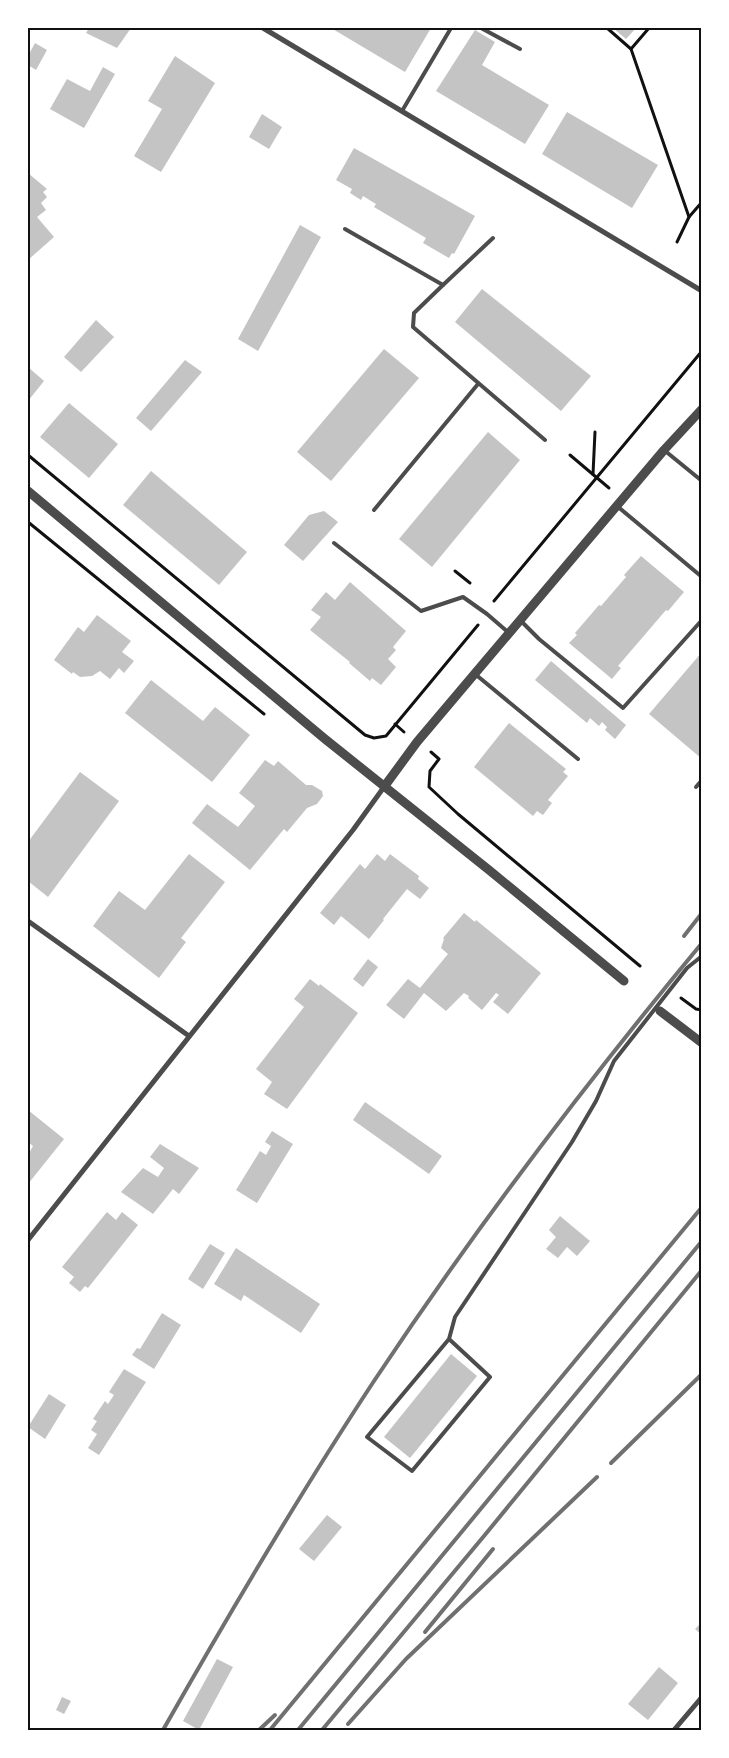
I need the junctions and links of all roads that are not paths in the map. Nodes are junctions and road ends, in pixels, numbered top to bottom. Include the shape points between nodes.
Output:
1 (263, 28) edge
2 (451, 28) edge
3 (481, 28) edge
4 (520, 49) dead end
5 (402, 112) junction
6 (345, 229) dead end
7 (493, 238) dead end
8 (443, 285) junction
9 (702, 291) edge
10 (478, 384) junction
11 (702, 409) edge
12 (545, 440) dead end
13 (664, 450) junction
14 (702, 481) edge
15 (28, 491) edge
16 (617, 506) junction
17 (374, 510) dead end
18 (334, 543) dead end
19 (702, 577) edge
20 (520, 620) junction
21 (702, 620) edge
22 (509, 632) junction
23 (475, 674) junction
24 (578, 758) dead end
25 (702, 780) edge
26 (384, 787) junction
27 (696, 787) dead end
28 (28, 921) edge
29 (702, 956) edge
30 (624, 981) dead end
31 (660, 1011) dead end
32 (189, 1036) junction
33 (702, 1043) edge
34 (28, 1240) edge
35 (449, 1339) junction
36 (702, 1697) edge
37 (674, 1730) edge

1 - 5 street
2 - 5 lane
3 - 4 lane
5 - 9 street
6 - 8 lane
7 - 8 lane
8 - 10 lane via 414,313 413,327
10 - 12 lane
10 - 17 lane
11 - 13 street
13 - 14 lane
13 - 16 street
15 - 26 street
16 - 19 lane
16 - 20 street
18 - 22 lane via 421,611 463,597
20 - 21 lane via 624,708
20 - 22 street
22 - 23 street
23 - 24 lane
23 - 26 street via 417,742
25 - 27 lane
26 - 30 street
26 - 32 street
28 - 32 street
29 - 35 lane via 687,968 614,1061 572,1142 455,1317
31 - 33 street
32 - 34 street
35 - 35 lane via 368,1437 412,1471 490,1377
36 - 37 street

